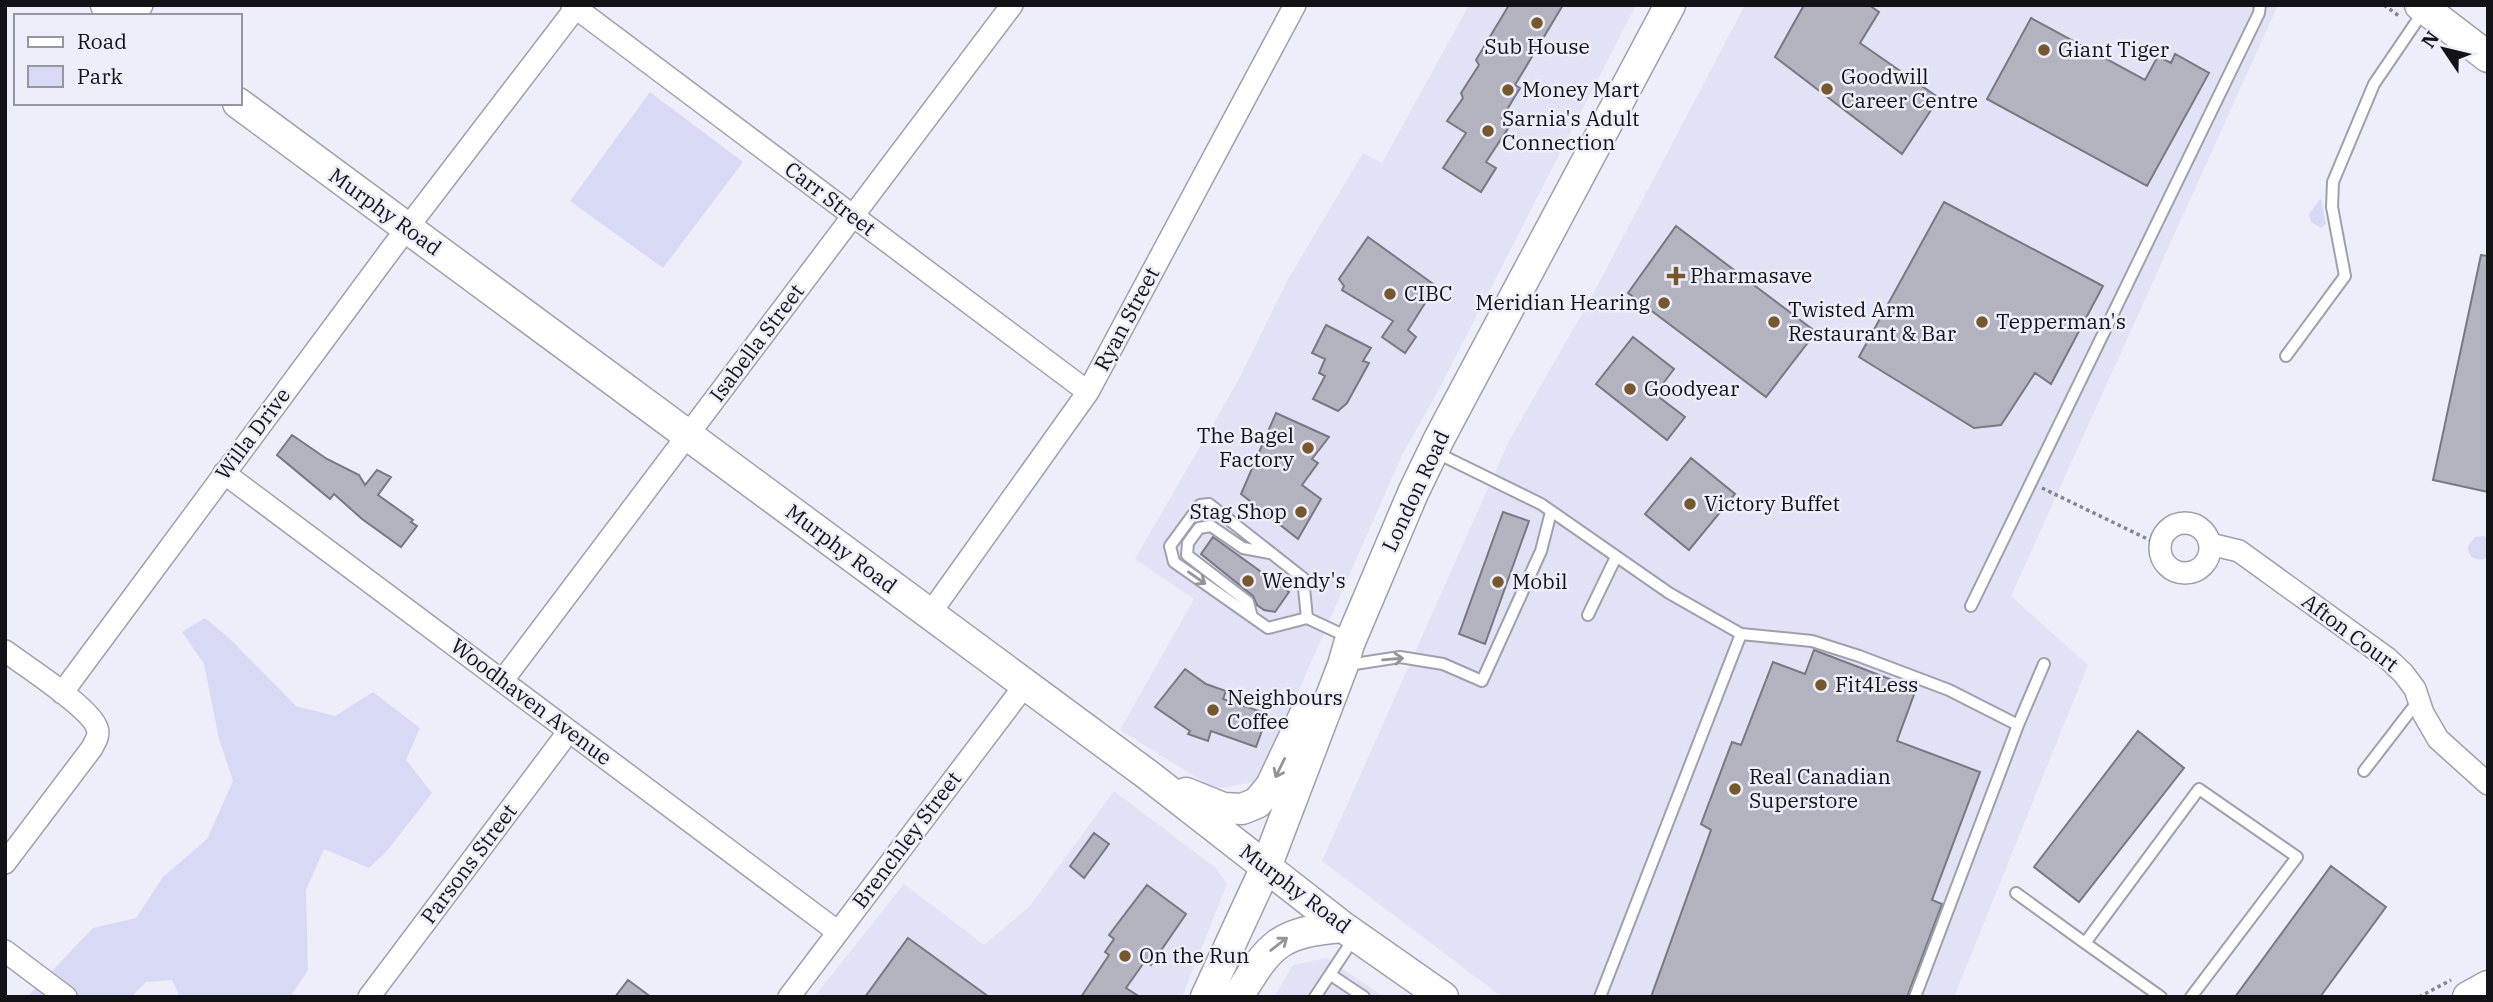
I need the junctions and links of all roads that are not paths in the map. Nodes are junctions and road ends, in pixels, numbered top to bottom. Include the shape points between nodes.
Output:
1 (1012, 5) edge
2 (1294, 5) edge
3 (1670, 5) edge
4 (2260, 5) edge
5 (575, 6) edge
6 (2422, 7) edge
7 (2488, 57) edge
8 (241, 105) edge
9 (853, 216) junction
10 (407, 228) junction
11 (2286, 356) dead end
12 (1088, 392) junction
13 (687, 435) junction
14 (1433, 452) junction
15 (224, 473) junction
16 (1551, 512) junction
17 (2210, 544) junction
18 (1272, 554) junction
19 (1616, 557) junction
20 (1971, 606) dead end
21 (929, 615) junction
22 (1588, 615) dead end
23 (1252, 617) junction
24 (1307, 618) junction
25 (1741, 634) junction
26 (1348, 649) junction
27 (5, 652) edge
28 (2044, 664) dead end
29 (503, 680) junction
30 (1025, 685) junction
31 (62, 693) junction
32 (2420, 699) junction
33 (2018, 725) junction
34 (569, 731) junction
35 (2364, 771) dead end
36 (1148, 775) junction
37 (2488, 785) edge
38 (5, 863) edge
39 (1266, 867) junction
40 (2016, 892) dead end
41 (838, 932) junction
42 (1349, 932) junction
43 (2085, 943) junction
44 (5, 951) edge
45 (1331, 975) junction
46 (2488, 986) edge
47 (66, 997) edge
48 (369, 997) edge
49 (789, 997) edge
50 (1206, 997) edge
51 (1238, 997) edge
52 (1315, 997) edge
53 (1364, 997) edge
54 (1443, 997) edge
55 (1600, 997) edge
56 (1915, 997) edge
57 (2161, 997) edge
58 (2191, 997) edge
59 (2468, 997) edge

1 - 9 street, Isabella Street
2 - 12 street, Ryan Street
3 - 14 street, London Road
4 - 20 lane
5 - 9 street, Carr Street
5 - 10 street, Willa Drive
6 - 7 street
6 - 11 lane via 2374,84 2333,182 2332,208 2345,276
8 - 10 street, Murphy Road
9 - 12 street, Carr Street
9 - 13 street, Isabella Street
10 - 13 street, Murphy Road
10 - 15 street, Willa Drive
12 - 21 street, Ryan Street
13 - 21 street, Murphy Road
13 - 29 street, Isabella Street
14 - 16 lane
14 - 26 street, London Road
15 - 29 street, Woodhaven Avenue
15 - 31 street, Willa Drive
16 - 19 lane
26 -> 16 lane via 1443,664 1482,681 1541,551
17 - 17 street, Afton Court via 2202,567 2185,573 2169,568 2160,553 2166,530 2180,522 2203,530
17 - 32 street, Afton Court via 2239,551 2378,652 2403,673
18 - 23 lane via 1243,548 1212,526 1199,528 1188,543 1187,555 1248,602
18 -> 23 lane via 1209,504 1200,505 1170,546 1174,562
18 - 24 lane via 1303,578
19 - 22 lane
19 - 25 lane
21 - 30 street, Murphy Road
23 - 24 lane via 1268,628
24 - 26 lane
25 - 33 lane via 1812,641 1859,656 1949,690
25 - 55 lane
26 -> 36 street via 1315,694 1271,786 1257,803 1242,809 1223,808
26 - 39 street, London Road
27 - 31 street
28 - 33 lane
29 - 34 street, Woodhaven Avenue
30 - 36 street, Murphy Road
30 - 41 street, Brenchley Street
31 - 38 street via 91,719 97,738
32 - 35 lane
32 - 37 street, Afton Court via 2438,739
33 - 56 lane
34 - 41 street, Woodhaven Avenue
34 - 48 street, Parsons Street
36 - 39 street, Murphy Road
39 - 42 street, Murphy Road
39 - 50 street, London Road
40 - 43 lane
41 - 49 street, Brenchley Street
42 - 45 lane
51 -> 42 street via 1269,952 1284,939 1316,930
42 - 54 street, Murphy Road
43 - 57 lane
43 - 58 lane via 2200,789 2297,857
44 - 47 street
45 - 52 lane
45 - 53 lane
46 - 59 street

